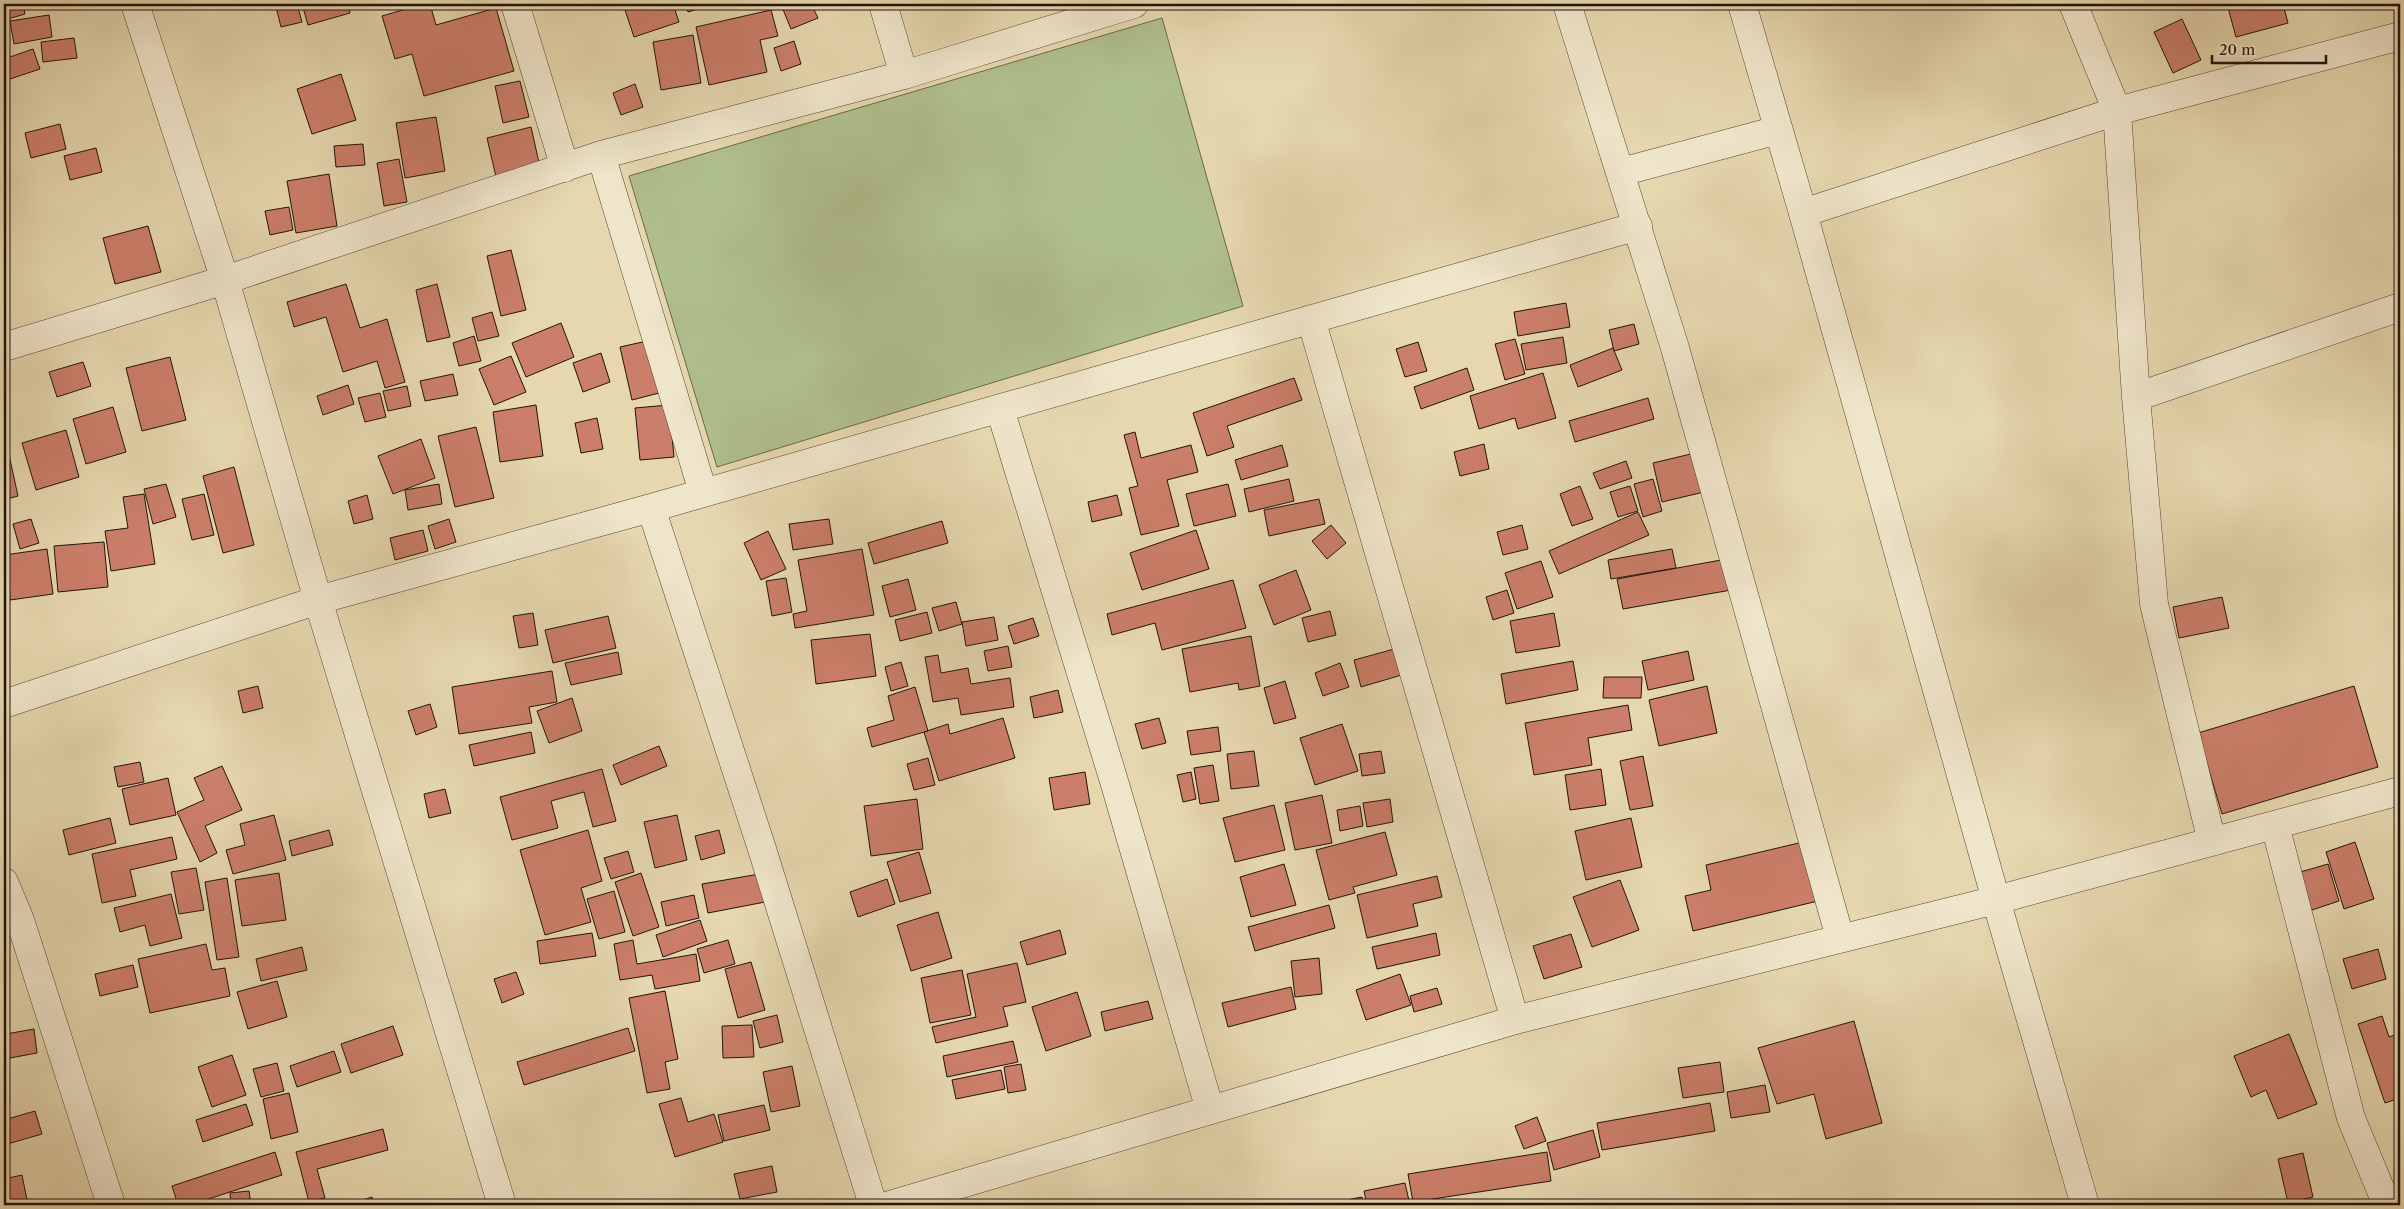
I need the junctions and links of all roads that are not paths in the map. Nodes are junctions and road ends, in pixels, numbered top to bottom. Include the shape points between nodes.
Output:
1 (135, 4) edge
2 (515, 4) edge
3 (883, 4) edge
4 (1134, 4) edge
5 (1567, 4) edge
6 (1742, 4) edge
7 (2073, 4) edge
8 (2400, 36) edge
9 (904, 75) junction
10 (2116, 111) junction
11 (1778, 130) junction
12 (602, 155) junction
13 (565, 168) junction
14 (1621, 172) junction
15 (1803, 213) junction
16 (1638, 226) junction
17 (225, 280) junction
18 (2400, 308) edge
19 (1311, 319) junction
20 (4, 347) edge
21 (2136, 397) junction
22 (1000, 409) junction
23 (703, 492) junction
24 (651, 508) junction
25 (318, 600) junction
26 (4, 704) edge
27 (2400, 791) edge
28 (2275, 825) junction
29 (2212, 842) junction
30 (4, 882) edge
31 (1996, 900) junction
32 (1840, 938) junction
33 (1515, 1020) junction
34 (1210, 1110) junction
35 (110, 1205) edge
36 (502, 1205) edge
37 (873, 1205) edge
38 (890, 1205) edge
39 (2084, 1205) edge
40 (2387, 1205) edge

1 - 17 street
2 - 13 street
3 - 9 street
4 - 9 street
5 - 14 street
6 - 11 street
7 - 10 street
8 - 10 street
9 - 12 street
10 - 15 street
10 - 21 street
11 - 14 street
11 - 15 street
12 - 13 street
12 - 23 street
13 - 17 street
14 - 16 street
15 - 31 street
16 - 19 street
16 - 32 street
17 - 20 street
17 - 25 street
18 - 21 street
19 - 22 street
19 - 33 street
21 - 29 street via 2154,604
22 - 23 street
22 - 34 street
23 - 24 street
24 - 25 street
24 - 37 street
25 - 26 street
25 - 36 street
27 - 28 street
28 - 29 street
28 - 40 street via 2351,1118
29 - 31 street
30 - 35 street via 20,920
31 - 32 street
31 - 39 street
32 - 33 street
33 - 34 street
34 - 38 street

